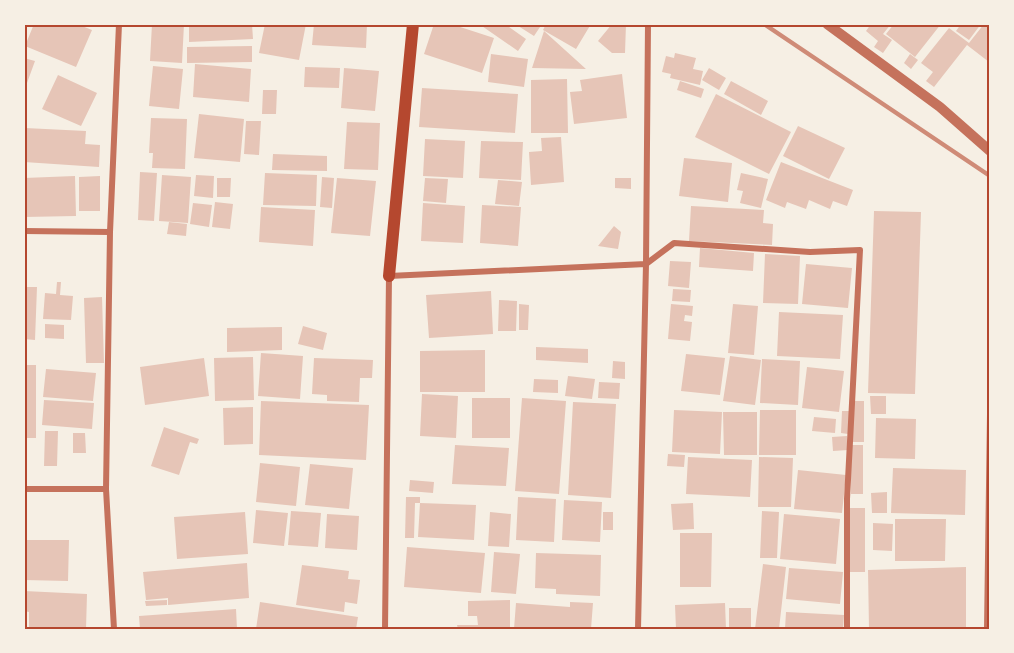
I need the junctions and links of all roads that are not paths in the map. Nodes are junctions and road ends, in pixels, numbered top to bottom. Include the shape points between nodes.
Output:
1 (119, 24) edge
2 (413, 24) edge
3 (648, 24) edge
4 (827, 24) edge
5 (990, 151) edge
6 (24, 231) edge
7 (110, 232) junction
8 (646, 264) junction
9 (389, 276) junction
10 (990, 414) edge
11 (24, 489) edge
12 (106, 489) junction
13 (114, 629) edge
14 (385, 629) edge
15 (638, 629) edge
16 (846, 629) edge
17 (987, 629) edge

1 - 7 street
2 - 9 main road
3 - 8 street
4 - 5 street via 940,107
6 - 7 street
7 - 12 street
8 - 9 street
8 - 15 street
8 - 16 street via 674,243 810,252 860,250 847,499
9 - 14 street
10 - 17 street
11 - 12 street
12 - 13 street

